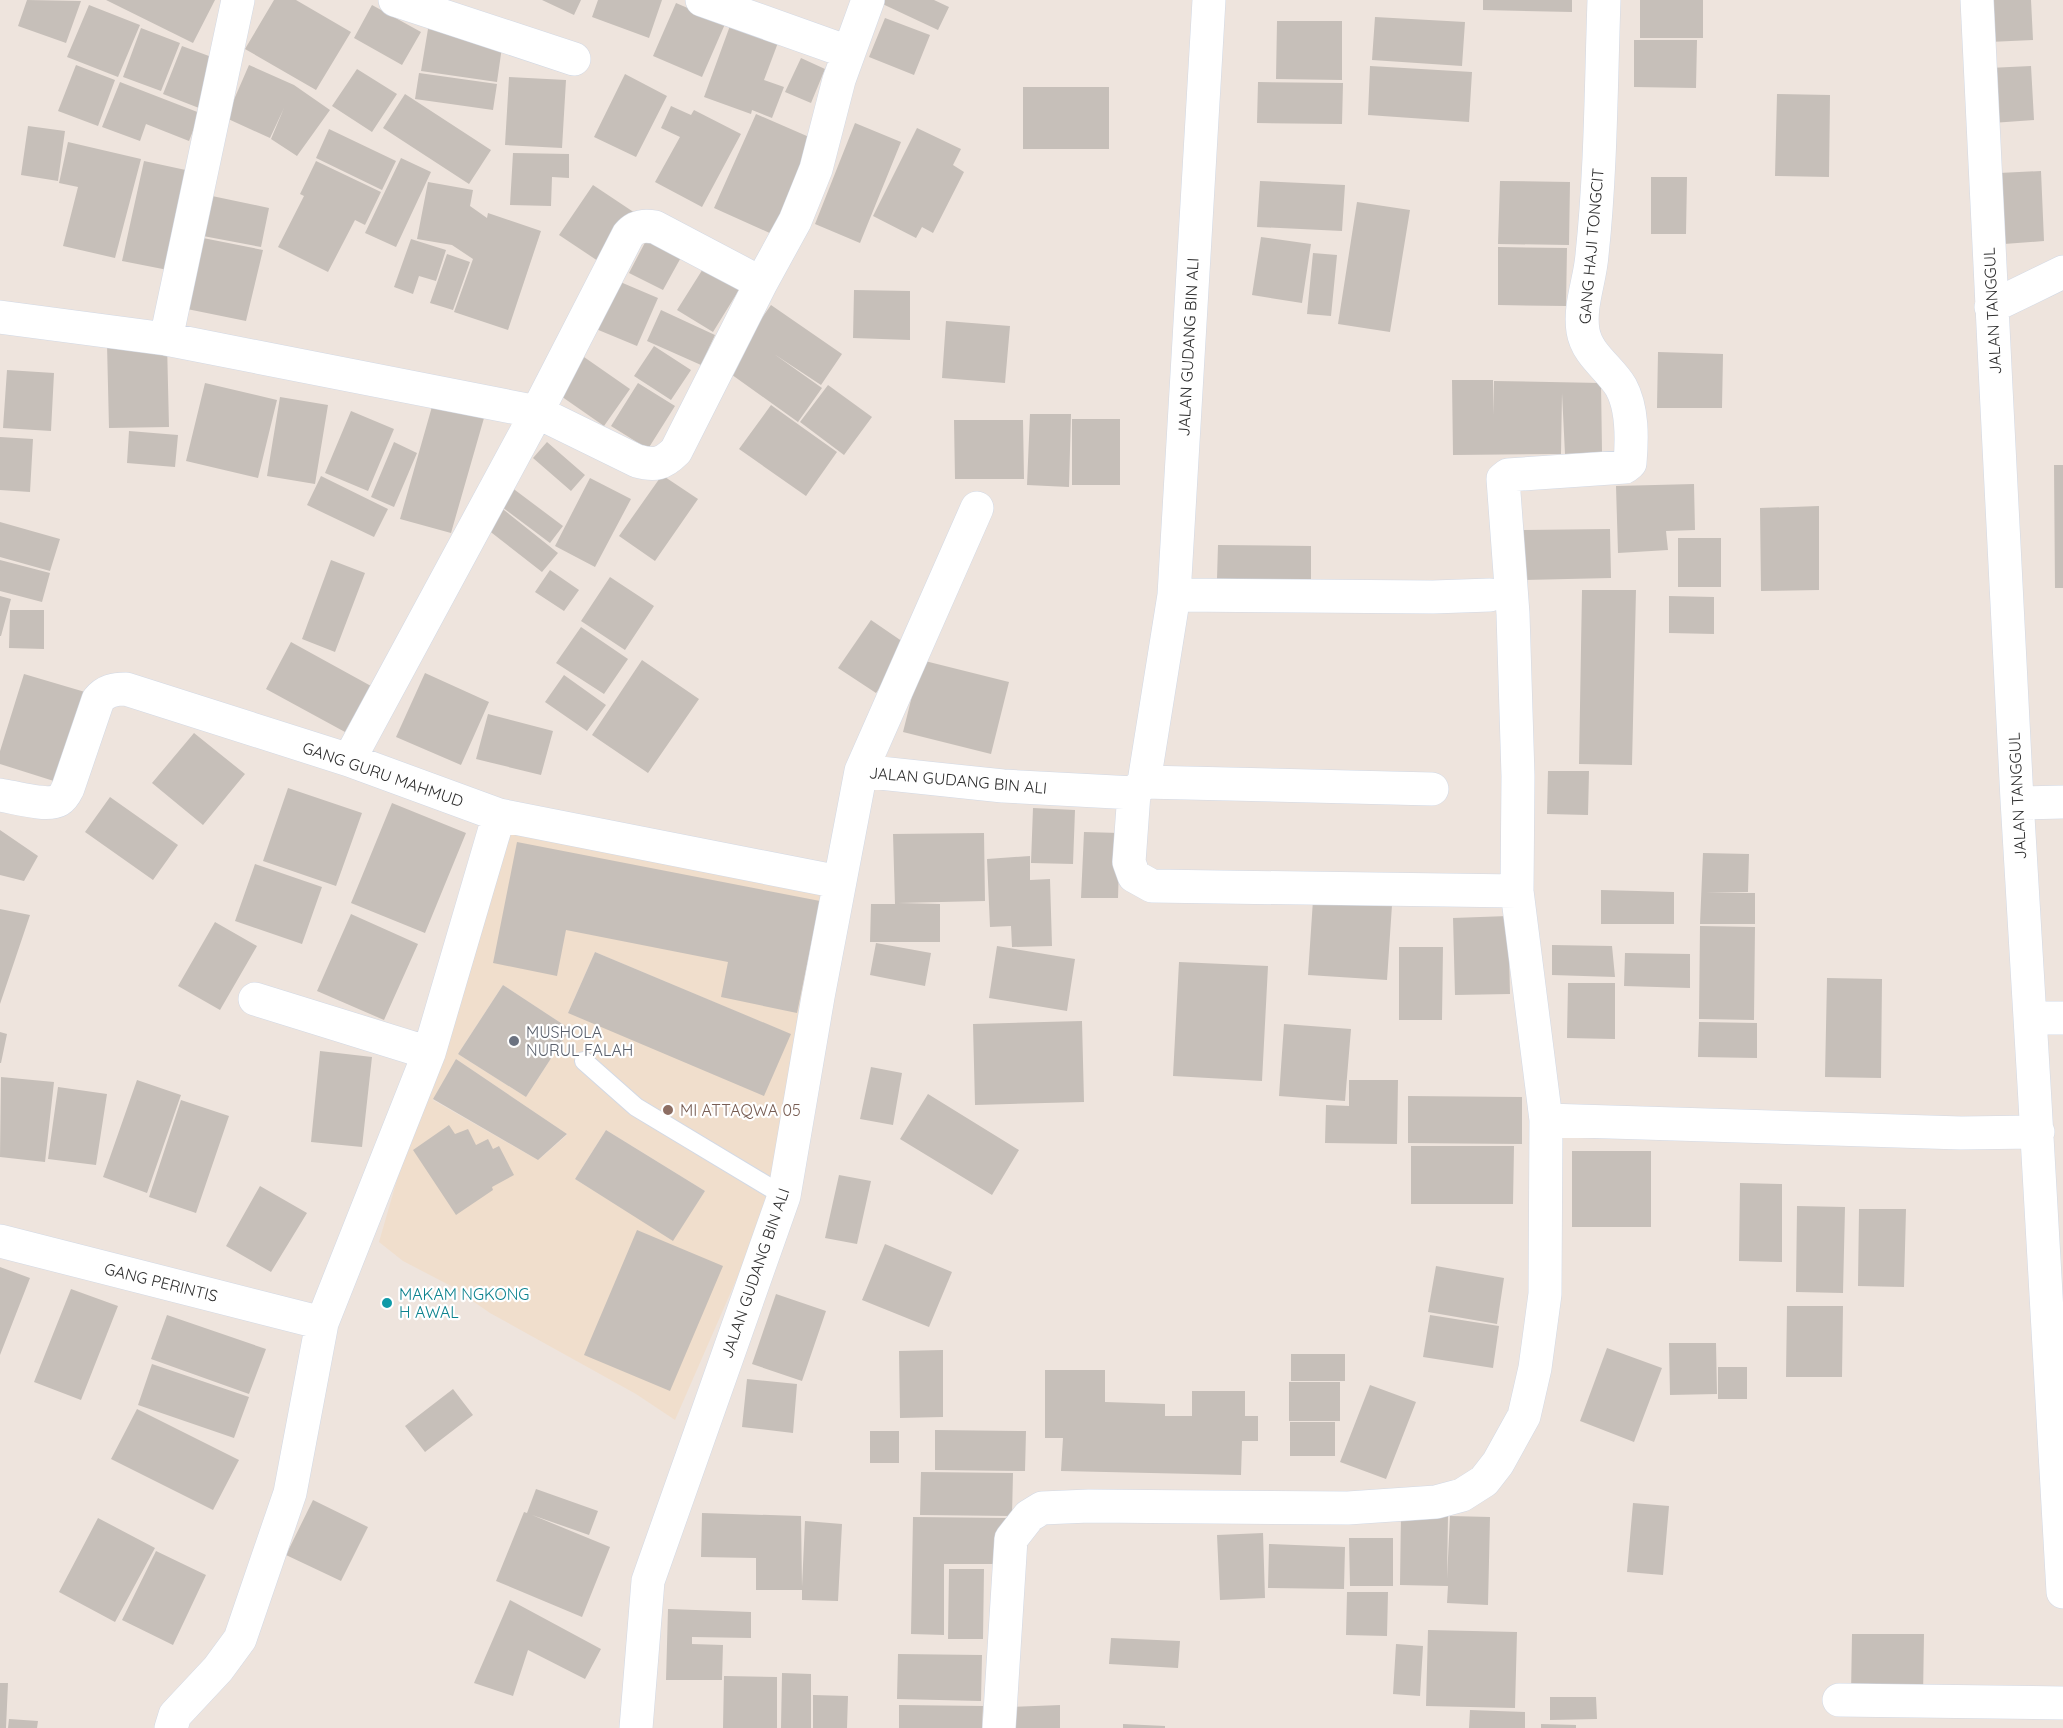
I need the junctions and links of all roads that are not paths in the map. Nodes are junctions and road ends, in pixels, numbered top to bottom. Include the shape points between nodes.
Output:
1 (238, 0) edge
2 (395, 0) edge
3 (702, 0) edge
4 (868, 0) edge
5 (1209, 0) edge
6 (1604, 0) edge
7 (1977, 0) edge
8 (848, 52) junction
9 (574, 59) dead end
10 (2063, 272) edge
11 (761, 283) junction
12 (1991, 307) junction
13 (0, 317) edge
14 (166, 339) junction
15 (537, 412) junction
16 (977, 507) dead end
17 (1174, 595) junction
18 (1490, 596) dead end
19 (349, 760) junction
20 (861, 771) junction
21 (1139, 788) junction
22 (1432, 789) dead end
23 (0, 795) edge
24 (2063, 802) edge
25 (2018, 803) junction
26 (499, 815) junction
27 (839, 882) junction
28 (1517, 891) junction
29 (255, 999) dead end
30 (2030, 1018) junction
31 (2063, 1018) edge
32 (429, 1053) junction
33 (584, 1061) dead end
34 (1546, 1120) junction
35 (2030, 1132) junction
36 (784, 1196) junction
37 (0, 1241) edge
38 (322, 1323) junction
39 (2063, 1592) edge
40 (1839, 1700) dead end
41 (2063, 1703) edge
42 (171, 1728) edge
43 (636, 1728) edge
44 (999, 1728) edge

1 - 14 street
2 - 9 street
3 - 8 street
4 - 8 street
5 - 17 street, JALAN GUDANG BIN ALI
6 - 28 street, GANG HAJI TONGCIT via 1592,257 1582,307 1584,333 1592,352 1620,386 1626,400 1631,421 1630,463 1625,467 1508,475 1503,479 1513,614
7 - 12 street, JALAN TANGGUL
8 - 11 street via 816,169 795,221
10 - 12 street
11 - 15 street via 676,451 660,463 637,461
11 - 15 street via 655,227 647,225 632,230
12 - 25 street, JALAN TANGGUL
13 - 14 street
14 - 15 street
15 - 19 street
16 - 20 street
17 - 18 street
17 - 21 street, JALAN GUDANG BIN ALI
19 - 23 street, GANG GURU MAHMUD via 118,688 102,694 98,700 68,788 60,799 41,802
19 - 26 street, GANG GURU MAHMUD
20 - 21 street, JALAN GUDANG BIN ALI via 1003,786
20 - 27 street, JALAN GUDANG BIN ALI
21 - 22 street
21 - 28 street via 1129,861 1134,876 1152,886
24 - 25 street
25 - 30 street, JALAN TANGGUL
26 - 27 street, GANG GURU MAHMUD
26 - 32 street
27 - 36 street, JALAN GUDANG BIN ALI
28 - 34 street
29 - 32 street
30 - 31 street
30 - 35 street, JALAN TANGGUL
32 - 38 street
33 - 36 lane via 636,1107
34 - 35 street
34 - 44 street via 1545,1294 1535,1368 1524,1416 1484,1481 1462,1495 1436,1502 1348,1508 1042,1508 1029,1516 1011,1539
35 - 39 street, JALAN TANGGUL
36 - 43 street, JALAN GUDANG BIN ALI via 648,1581
37 - 38 street, GANG PERINTIS
38 - 42 street via 290,1493 240,1639 175,1715
40 - 41 street

